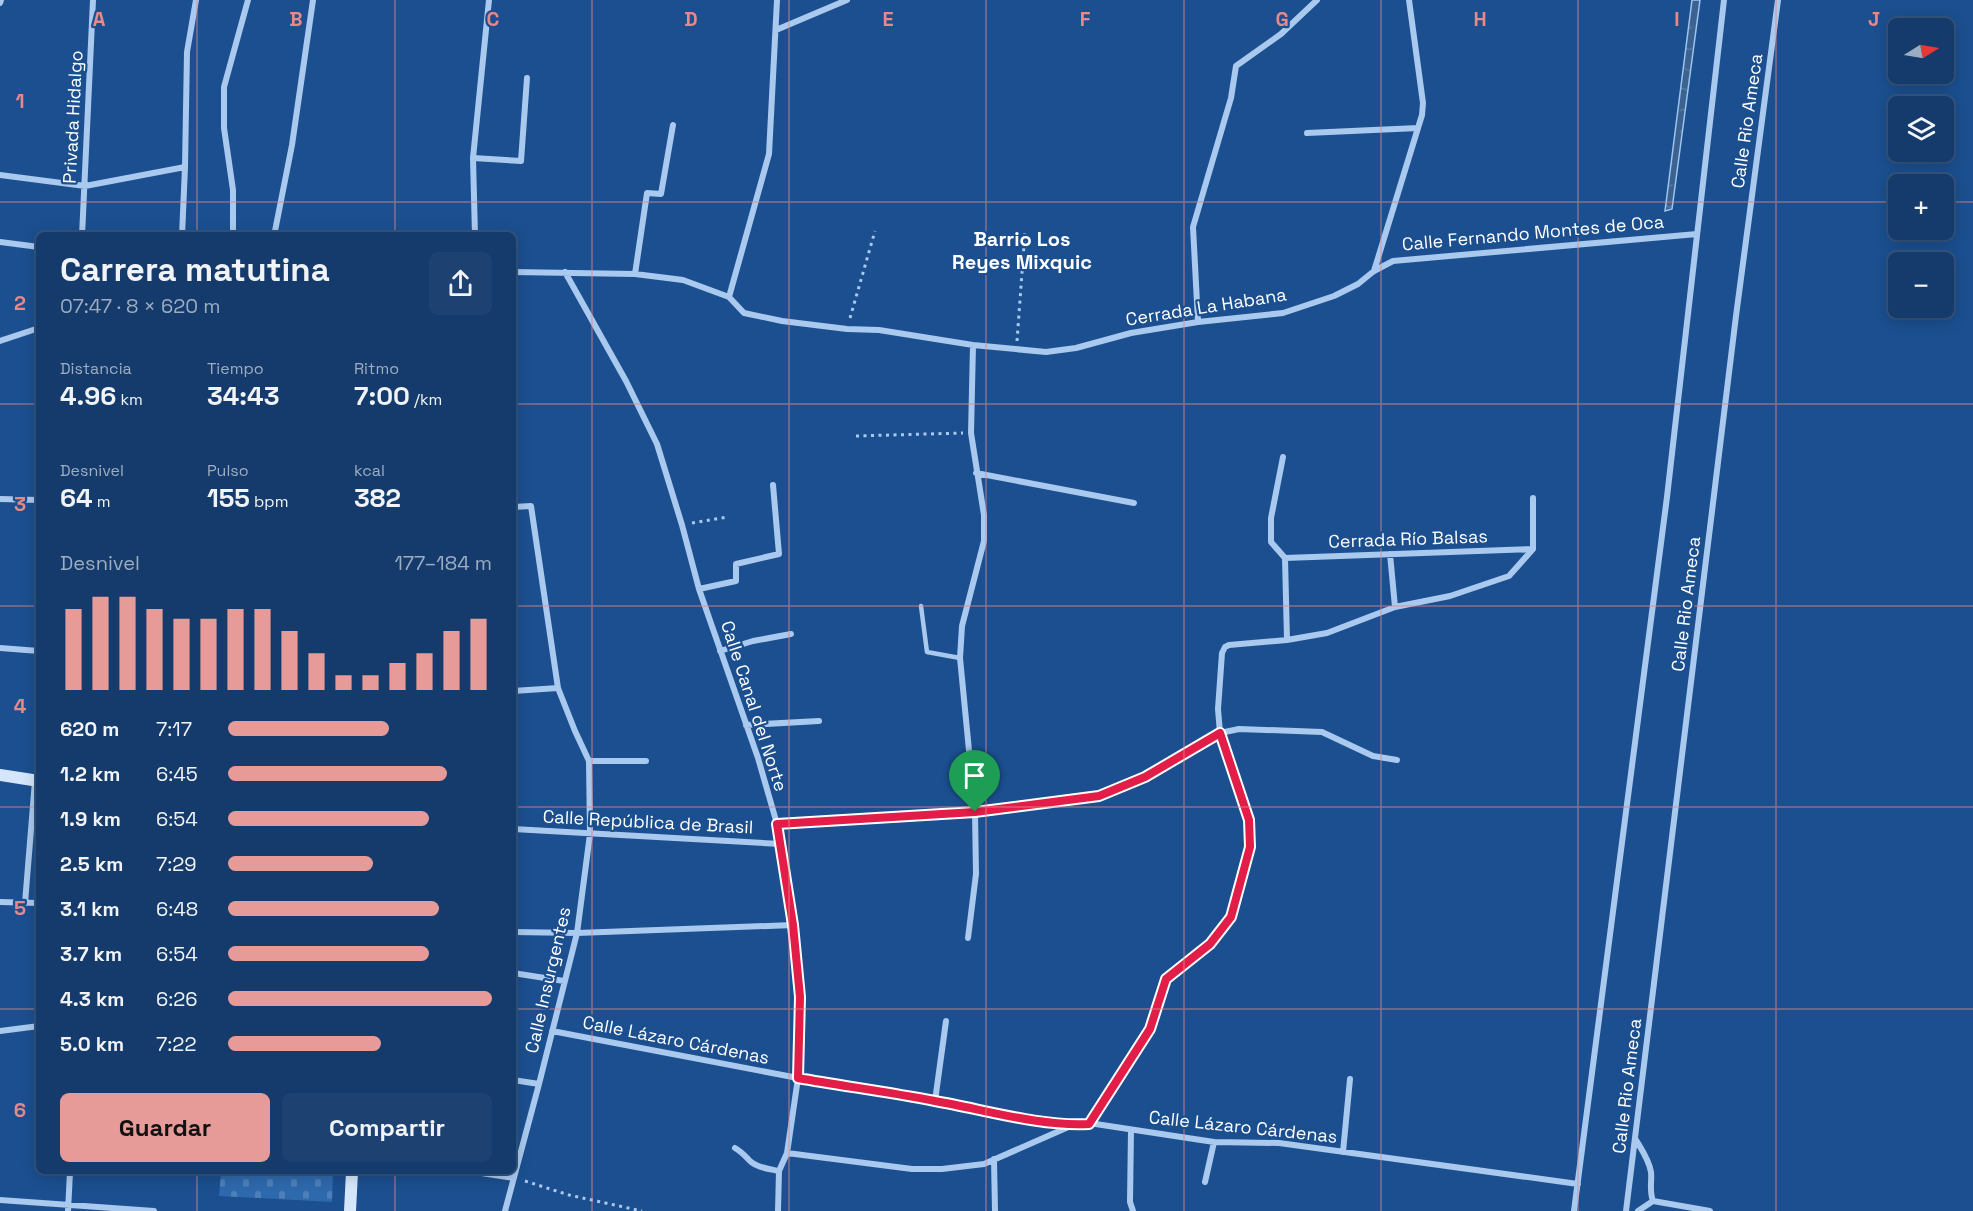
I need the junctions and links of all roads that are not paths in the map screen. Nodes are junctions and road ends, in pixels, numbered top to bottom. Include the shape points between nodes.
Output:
1 (93, 0) edge
2 (196, 0) edge
3 (249, 0) edge
4 (313, 0) edge
5 (489, 0) edge
6 (777, 0) edge
7 (848, 0) edge
8 (1317, 0) edge
9 (1409, 0) edge
10 (1724, 0) edge
11 (1778, 0) edge
12 (776, 30) junction
13 (527, 78) dead end
14 (673, 125) dead end
15 (1418, 128) junction
16 (1307, 133) dead end
17 (473, 158) junction
18 (186, 166) junction
19 (0, 175) edge
20 (85, 186) junction
21 (82, 232) edge
22 (182, 232) edge
23 (233, 232) edge
24 (275, 232) edge
25 (475, 232) edge
26 (1697, 234) junction
27 (0, 242) edge
28 (36, 247) edge
29 (1374, 271) junction
30 (516, 272) edge
31 (565, 272) junction
32 (635, 274) junction
33 (729, 297) junction
34 (1198, 322) junction
35 (36, 329) edge
36 (0, 341) edge
37 (973, 345) junction
38 (1283, 458) dead end
39 (976, 473) junction
40 (773, 485) dead end
41 (1533, 498) dead end
42 (0, 499) edge
43 (36, 500) edge
44 (1134, 502) dead end
45 (516, 507) edge
46 (1533, 549) junction
47 (1390, 554) junction
48 (1284, 558) junction
49 (699, 589) junction
50 (921, 606) dead end
51 (1395, 607) junction
52 (791, 634) dead end
53 (1287, 640) junction
54 (0, 648) edge
55 (36, 651) edge
56 (720, 651) junction
57 (960, 658) junction
58 (558, 688) junction
59 (516, 691) edge
60 (819, 721) dead end
61 (746, 724) junction
62 (1220, 733) junction
63 (1397, 760) dead end
64 (589, 761) junction
65 (646, 762) dead end
66 (0, 774) edge
67 (36, 781) edge
68 (36, 791) edge
69 (975, 812) junction
70 (777, 824) junction
71 (516, 829) edge
72 (590, 834) junction
73 (780, 844) junction
74 (0, 902) edge
75 (25, 903) junction
76 (36, 903) edge
77 (793, 925) junction
78 (516, 932) edge
79 (577, 933) junction
80 (968, 938) dead end
81 (516, 973) edge
82 (564, 981) junction
83 (946, 1021) dead end
84 (36, 1026) edge
85 (0, 1030) edge
86 (552, 1031) junction
87 (798, 1078) junction
88 (1350, 1079) dead end
89 (516, 1080) edge
90 (539, 1084) junction
91 (935, 1101) junction
92 (1089, 1124) junction
93 (1073, 1125) junction
94 (1131, 1130) junction
95 (1635, 1140) junction
96 (1214, 1142) junction
97 (735, 1148) dead end
98 (1343, 1152) junction
99 (787, 1153) junction
100 (994, 1160) junction
101 (516, 1170) edge
102 (779, 1171) junction
103 (70, 1174) edge
104 (352, 1174) edge
105 (488, 1174) edge
106 (515, 1174) edge
107 (514, 1178) junction
108 (1205, 1182) dead end
109 (1578, 1184) junction
110 (0, 1200) edge
111 (1653, 1201) junction
112 (69, 1208) edge
113 (154, 1211) edge
114 (350, 1211) edge
115 (505, 1211) edge
116 (778, 1211) edge
117 (995, 1211) edge
118 (1133, 1211) edge
119 (1574, 1211) edge
120 (1626, 1211) edge
121 (1638, 1211) edge
122 (1710, 1211) edge

1 - 20 street, Privada Hidalgo
2 - 18 street via 187,52
3 - 23 street via 224,87
4 - 24 street
5 - 17 street
6 - 12 street
7 - 12 street
8 - 34 street via 1281,34 1236,66 1231,98 1192,227
9 - 15 street via 1423,103
10 - 26 street, Calle Rio Ameca
11 - 95 street, Calle Rio Ameca
12 - 33 street via 769,154
13 - 17 street via 521,160
14 - 32 street via 661,194 647,193
15 - 16 street
15 - 29 street
17 - 25 street
18 - 20 street
18 - 22 street
19 - 20 street
20 - 21 street, Privada Hidalgo
26 - 29 street, Calle Fernando Montes de Oca via 1393,261
26 - 109 street, Calle Rio Ameca via 1668,497
27 - 28 street
29 - 34 street, Cerrada La Habana via 1334,296 1283,312
30 - 31 street
31 - 32 street
31 - 49 street, Calle Canal del Norte via 657,444
32 - 33 street via 683,280
33 - 37 street via 744,312 782,321 879,330
34 - 37 street, Cerrada La Habana via 1046,352
35 - 36 street
37 - 39 street via 971,433
38 - 48 street via 1271,518 1271,542
39 - 44 street
39 - 57 street via 984,515 984,541 962,626
40 - 49 street via 779,554 736,564 736,581
41 - 46 street
42 - 43 street
45 - 58 street, Calle Insurgentes via 531,506
46 - 47 street, Cerrada Río Balsas
46 - 51 street via 1509,576 1450,596
47 - 48 street, Cerrada Río Balsas
47 - 51 street
48 - 53 street
49 - 56 street, Calle Canal del Norte
50 - 57 lane via 927,652
51 - 53 street via 1327,633
52 - 56 street
53 - 62 street via 1225,647 1219,698
54 - 55 street
56 - 61 street, Calle Canal del Norte
57 - 69 street
58 - 59 street
58 - 64 street, Calle Insurgentes
60 - 61 street
61 - 70 street, Calle Canal del Norte
62 - 63 street, Calle República de Brasil via 1239,729 1322,732 1373,756
62 - 69 street, Calle República de Brasil via 1145,777 1099,796
62 - 92 street via 1249,820 1250,847 1231,917 1210,944 1166,979 1150,1029
64 - 65 street
64 - 72 street, Calle Insurgentes
66 - 67 main road
68 - 75 street
69 - 70 street, Calle República de Brasil
69 - 80 street via 976,874
70 - 73 street, Calle Canal del Norte
71 - 72 street, Calle República de Brasil
72 - 73 street, Calle República de Brasil
72 - 79 street, Calle Insurgentes
73 - 77 street, Calle Canal del Norte
74 - 75 street
75 - 76 street
77 - 79 street
77 - 87 street, Calle Canal del Norte via 800,997
78 - 79 street
79 - 82 street, Calle Insurgentes
81 - 82 street
82 - 86 street, Calle Insurgentes
83 - 91 street
84 - 85 street
86 - 87 street, Calle Lázaro Cárdenas
86 - 90 street, Calle Insurgentes
87 - 91 street, Calle Lázaro Cárdenas
87 - 99 street, Calle Canal del Norte
88 - 98 street
89 - 90 street
90 - 101 street, Calle Insurgentes
91 - 93 street, Calle Lázaro Cárdenas
92 - 93 street, Calle Lázaro Cárdenas
92 - 94 street, Calle Lázaro Cárdenas
93 - 100 street
94 - 96 street, Calle Lázaro Cárdenas
94 - 118 street
95 - 111 street via 1648,1160
95 - 120 street, Calle Rio Ameca
96 - 98 street, Calle Lázaro Cárdenas via 1279,1143
96 - 108 street
97 - 102 street via 751,1162
98 - 109 street, Calle Lázaro Cárdenas
99 - 100 street via 912,1168 968,1167
99 - 102 street, Calle Canal del Norte
100 - 117 street
102 - 116 street, Calle Canal del Norte
103 - 112 street
104 - 114 main road
105 - 107 street
106 - 107 street, Calle Insurgentes
107 - 115 street, Calle Insurgentes
109 - 119 street, Calle Rio Ameca
110 - 112 street
111 - 121 street
111 - 122 street
112 - 113 street

